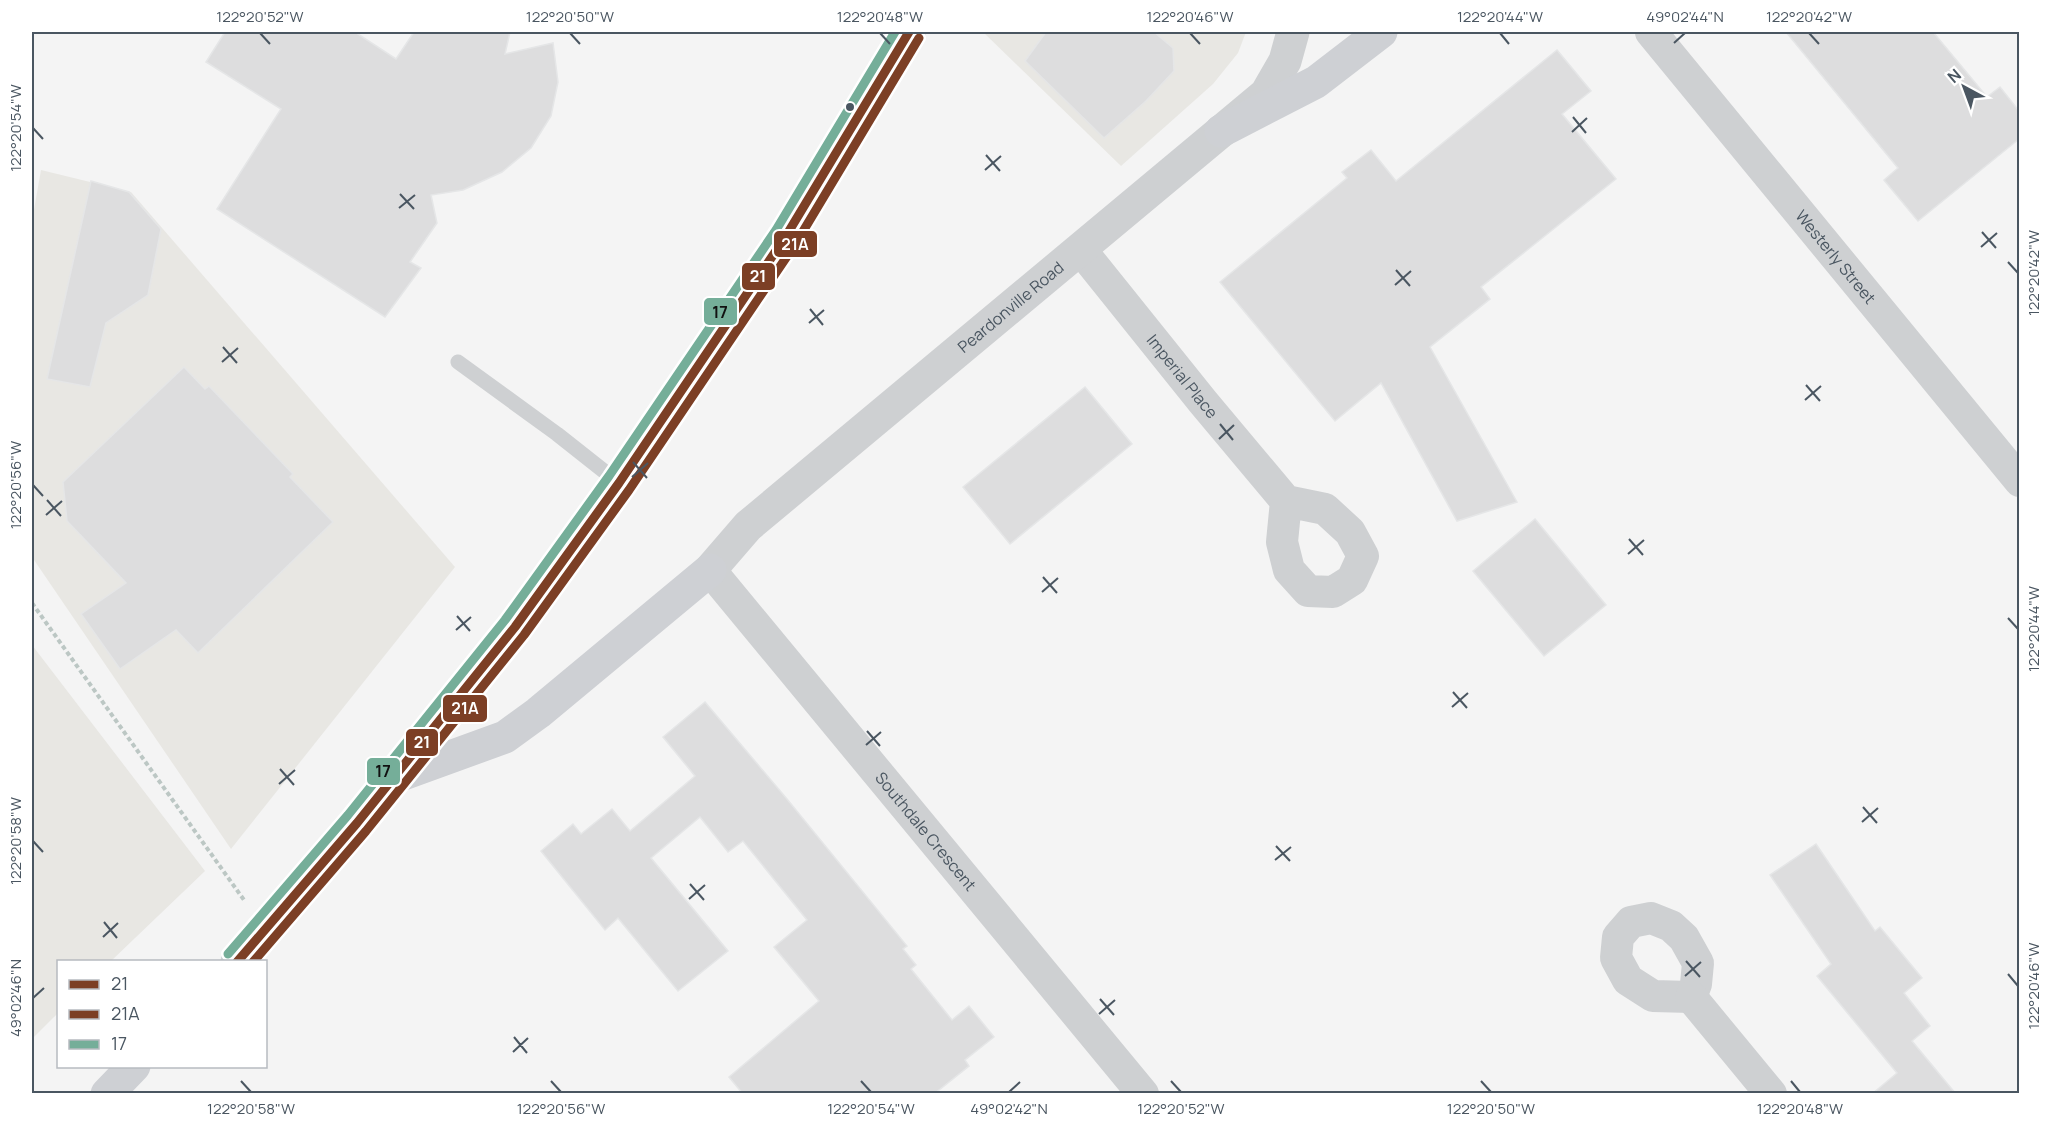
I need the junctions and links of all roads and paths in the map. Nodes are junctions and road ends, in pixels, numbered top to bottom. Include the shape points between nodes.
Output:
1 (909, 32) edge
2 (1293, 32) edge
3 (1381, 32) edge
4 (1651, 32) edge
5 (1221, 131) junction
6 (1081, 250) junction
7 (458, 362) dead end
8 (2019, 481) edge
9 (619, 483) junction
10 (1286, 501) dead end
11 (710, 570) junction
12 (32, 603) edge
13 (395, 777) junction
14 (266, 930) junction
15 (239, 960) edge
16 (1691, 997) dead end
17 (132, 1068) edge
18 (107, 1094) edge
19 (1143, 1094) edge
20 (1771, 1094) edge

1 - 9 main road via 786,236
2 - 5 street, Peardonville Road via 1286,61 1266,94
3 - 5 main road via 1316,82
4 - 8 street, Westerly Street
5 - 6 street, Peardonville Road
6 - 10 street, Imperial Place
6 - 11 street, Peardonville Road via 748,526
7 - 9 lane
9 - 13 main road via 515,627
11 - 13 main road via 505,737
11 - 19 street, Southdale Crescent
12 - 14 path
13 - 14 main road
14 - 15 main road
16 - 20 street
17 - 18 main road

